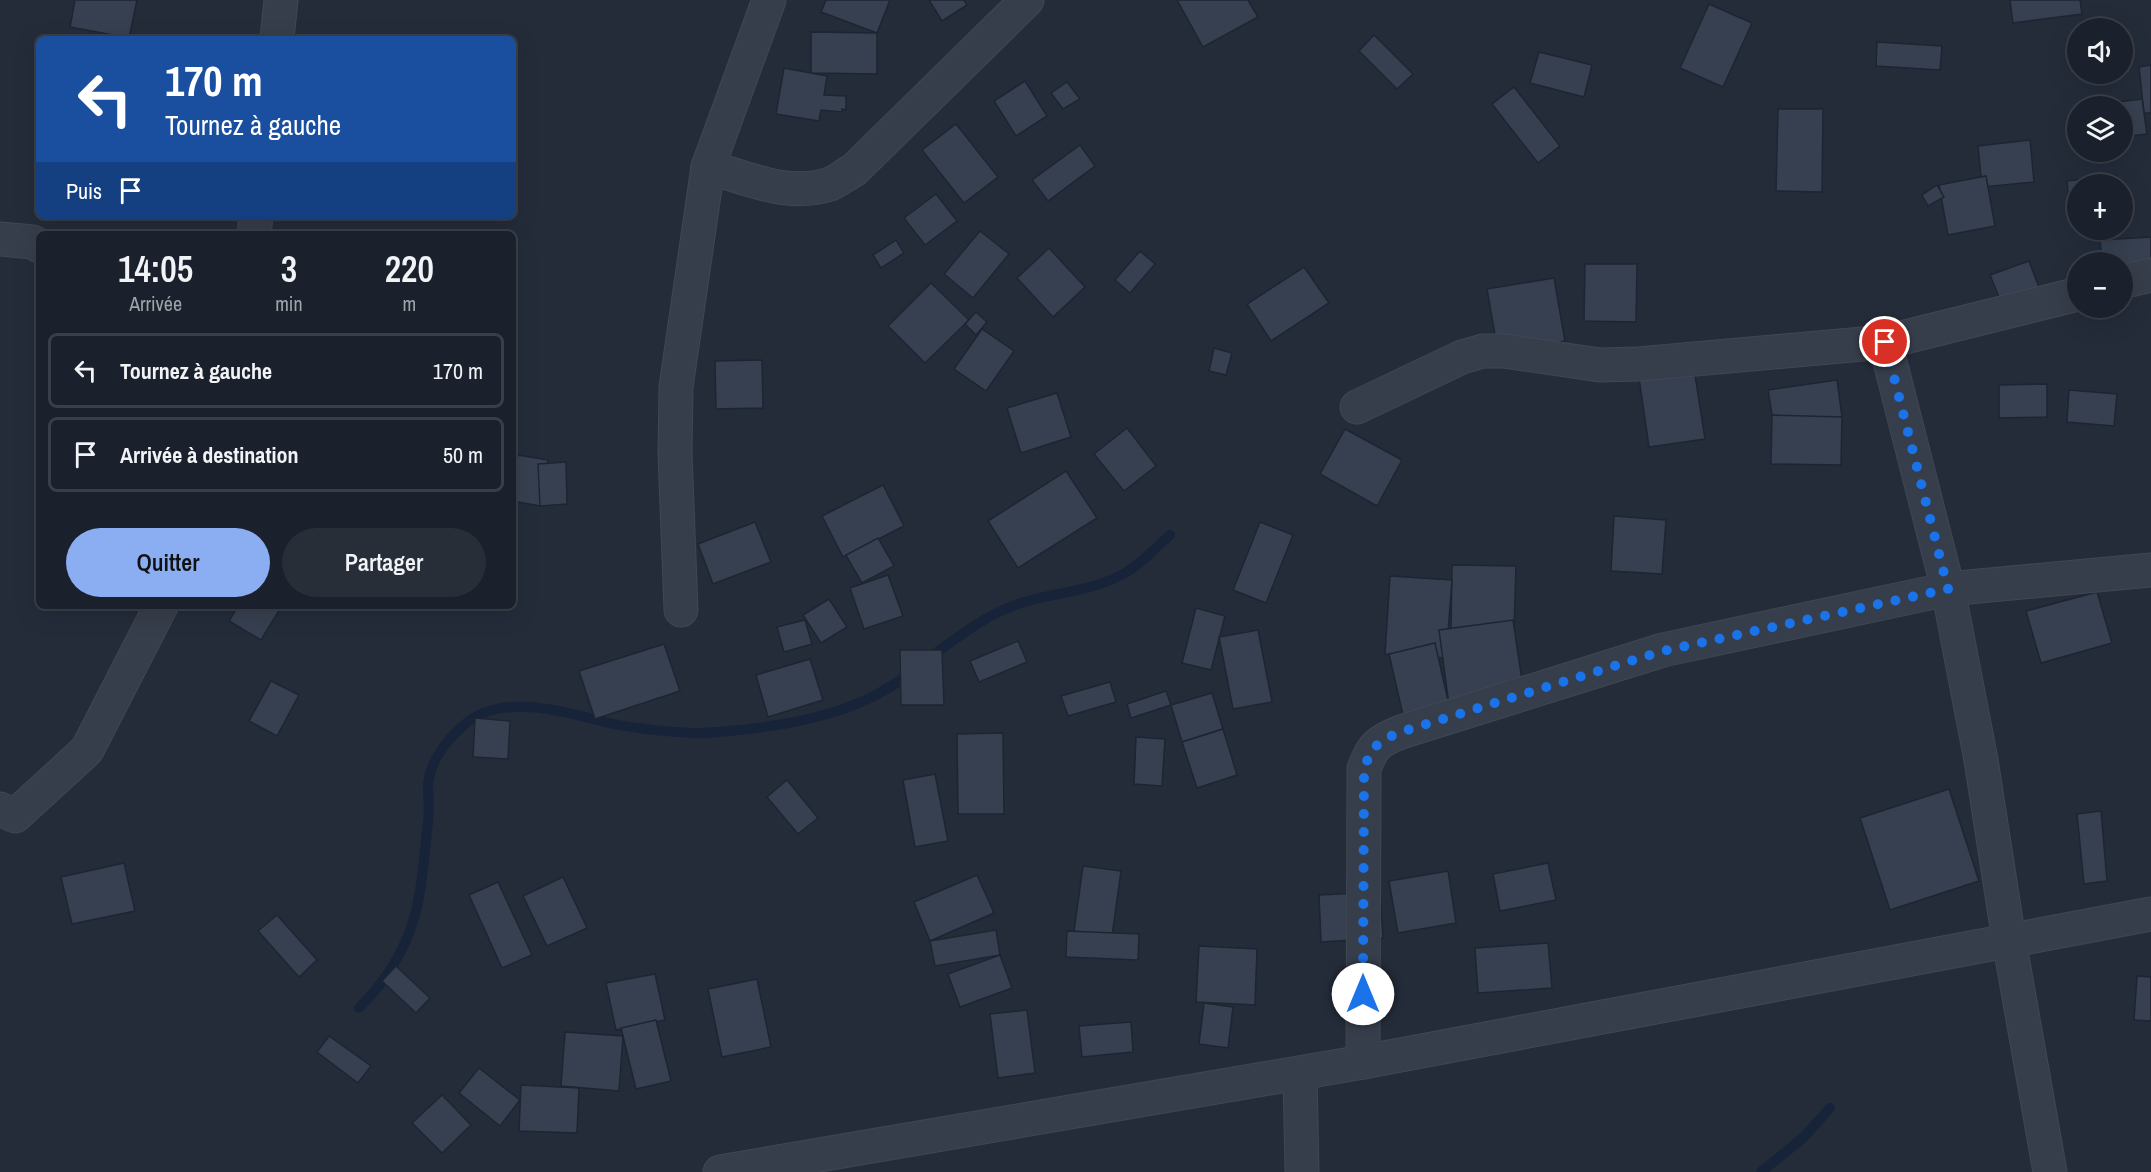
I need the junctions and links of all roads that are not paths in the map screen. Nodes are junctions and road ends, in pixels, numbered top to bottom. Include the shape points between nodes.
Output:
1 (281, 0) edge
2 (769, 0) edge
3 (1027, 0) edge
4 (277, 36) edge
5 (708, 166) junction
6 (0, 239) edge
7 (36, 244) edge
8 (2151, 275) edge
9 (2133, 279) edge
10 (2067, 297) edge
11 (1885, 342) junction
12 (1357, 407) dead end
13 (2151, 570) edge
14 (1948, 589) junction
15 (159, 609) edge
16 (681, 610) dead end
17 (0, 809) edge
18 (2151, 914) edge
19 (2009, 940) junction
20 (1363, 1062) junction
21 (1300, 1073) junction
22 (720, 1172) edge
23 (1302, 1172) edge
24 (2050, 1172) edge

1 - 4 street
2 - 5 street
3 - 5 street via 854,170 832,183 808,189 782,189
5 - 16 street via 676,387
6 - 7 street
8 - 9 street
10 - 11 street
11 - 12 street via 1600,365 1484,351 1462,357
11 - 14 street
13 - 14 street
14 - 19 street via 1981,760
14 - 20 street via 1663,651 1382,740 1371,751 1364,769
15 - 17 street via 87,750 15,816
18 - 19 street
19 - 20 street
19 - 24 street
20 - 21 street
21 - 22 street
21 - 23 street

